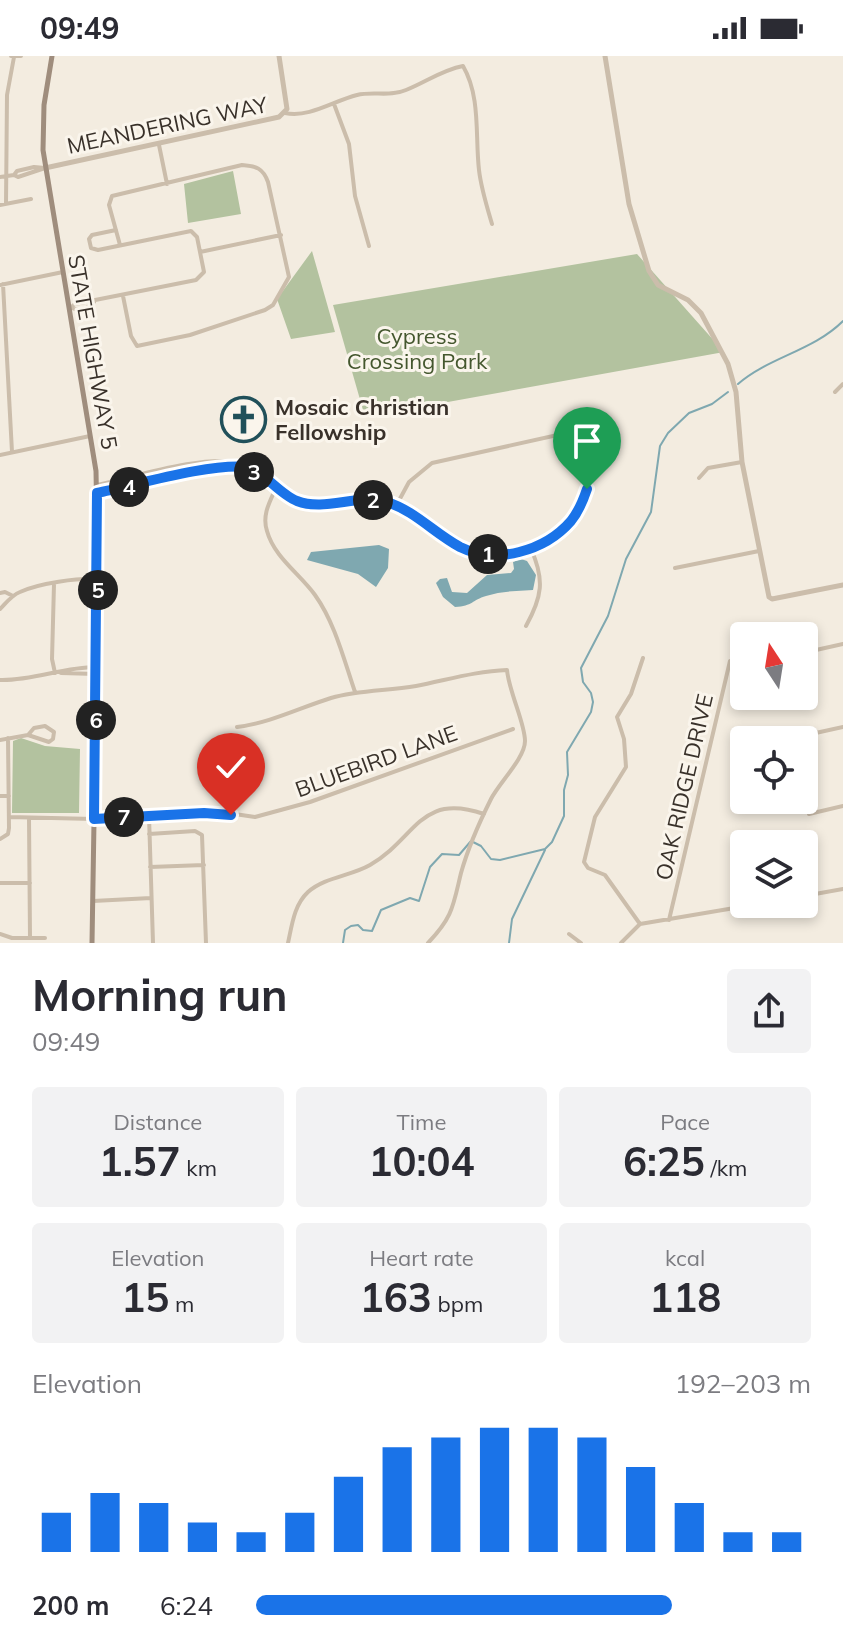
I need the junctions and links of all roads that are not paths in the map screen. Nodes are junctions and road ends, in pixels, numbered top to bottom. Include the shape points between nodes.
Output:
1 (12, 56) edge
2 (21, 56) edge
3 (52, 56) edge
4 (279, 56) edge
5 (605, 56) edge
6 (334, 104) junction
7 (285, 113) junction
8 (159, 145) junction
9 (45, 168) junction
10 (3, 176) edge
11 (167, 184) junction
12 (31, 199) dead end
13 (3, 204) edge
14 (492, 224) dead end
15 (116, 230) junction
16 (281, 235) junction
17 (120, 245) junction
18 (369, 246) dead end
19 (200, 252) junction
20 (63, 272) junction
21 (1, 285) edge
22 (123, 296) junction
23 (70, 308) junction
24 (3, 367) edge
25 (843, 384) edge
26 (835, 392) dead end
27 (92, 436) junction
28 (12, 452) junction
29 (0, 455) edge
30 (742, 462) junction
31 (248, 467) junction
32 (699, 478) dead end
33 (97, 485) junction
34 (276, 489) junction
35 (97, 493) junction
36 (396, 506) junction
37 (531, 549) junction
38 (759, 551) junction
39 (675, 568) dead end
40 (98, 579) junction
41 (54, 584) junction
42 (843, 585) edge
43 (0, 593) edge
44 (13, 596) junction
45 (0, 609) edge
46 (526, 626) dead end
47 (843, 644) edge
48 (818, 650) edge
49 (643, 658) dead end
50 (730, 661) dead end
51 (96, 670) junction
52 (56, 673) junction
53 (0, 680) edge
54 (355, 692) junction
55 (237, 727) dead end
56 (843, 727) edge
57 (513, 729) dead end
58 (818, 732) edge
59 (28, 735) junction
60 (8, 738) junction
61 (0, 740) edge
62 (0, 796) edge
63 (9, 796) junction
64 (843, 806) edge
65 (818, 812) edge
66 (484, 814) junction
67 (149, 816) junction
68 (9, 817) junction
69 (29, 818) junction
70 (94, 819) junction
71 (149, 834) junction
72 (0, 839) edge
73 (204, 865) junction
74 (150, 867) junction
75 (0, 883) edge
76 (30, 883) junction
77 (843, 889) edge
78 (818, 893) edge
79 (151, 898) junction
80 (93, 901) junction
81 (730, 909) edge
82 (669, 920) junction
83 (640, 924) junction
84 (0, 934) edge
85 (569, 934) dead end
86 (30, 938) junction
87 (45, 938) dead end
88 (92, 943) edge
89 (153, 943) edge
90 (206, 943) edge
91 (288, 943) edge
92 (428, 943) edge
93 (581, 943) edge
94 (621, 943) edge

1 - 2 street
1 - 10 street
3 - 9 main road, STATE HIGHWAY 5 via 43,118
4 - 7 street, MEANDERING WAY
5 - 30 street via 639,245 653,280 695,306 724,352 736,392
6 - 7 street
6 - 14 street via 359,94 405,91 463,66
6 - 18 street via 349,144 355,196
7 - 8 street, MEANDERING WAY
8 - 9 street, MEANDERING WAY
8 - 11 street
9 - 10 street
9 - 20 main road, STATE HIGHWAY 5
10 - 13 street
11 - 15 street via 112,196
11 - 16 street via 256,166 264,172
12 - 13 street
15 - 17 street
15 - 17 street via 92,235 89,243 98,250
16 - 19 street
16 - 22 street via 289,277 273,305 190,335 137,346
17 - 19 street via 191,231
19 - 22 street via 201,277
20 - 21 street
20 - 23 main road, STATE HIGHWAY 5
21 - 24 street
22 - 23 street
23 - 27 main road, STATE HIGHWAY 5
24 - 28 street
25 - 26 street
27 - 28 street
27 - 33 main road, STATE HIGHWAY 5
28 - 29 street
30 - 32 street via 708,468
30 - 38 street
31 - 33 street via 221,459
31 - 34 street
31 - 35 street via 219,467
33 - 35 main road, STATE HIGHWAY 5
34 - 36 street via 311,505 366,499
34 - 54 street via 267,509 267,533 315,595
35 - 40 main road, STATE HIGHWAY 5
36 - 37 street via 462,548 496,554
36 - 37 street via 409,482 432,463 580,430 589,475 579,509 552,539
37 - 46 street via 541,589
38 - 39 street
38 - 42 street via 772,599
40 - 41 street
40 - 51 main road, STATE HIGHWAY 5
41 - 44 street
41 - 52 street
43 - 44 street
44 - 45 street
47 - 48 street
49 - 83 street via 617,717 626,767 595,817 584,862 605,875
50 - 82 street, OAK RIDGE DRIVE
51 - 52 street
51 - 70 main road, STATE HIGHWAY 5
52 - 53 street
54 - 55 street
54 - 66 street via 507,670 525,741
56 - 58 street
57 - 67 street, BLUEBIRD LANE via 267,815
59 - 59 street via 45,742 55,736 45,726
59 - 60 street
60 - 61 street
60 - 63 street
62 - 63 street
63 - 68 street
64 - 65 street
66 - 91 street via 464,807 439,809 370,866 307,893 296,910
66 - 92 street via 455,904
67 - 70 street, BLUEBIRD LANE
67 - 71 street
68 - 69 street, BLUEBIRD LANE
68 - 72 street via 8,834
69 - 70 street, BLUEBIRD LANE
69 - 76 street
70 - 80 main road, STATE HIGHWAY 5
71 - 73 street via 200,832
71 - 74 street
73 - 74 street
73 - 90 street
74 - 79 street
75 - 76 street
76 - 86 street
77 - 78 street
79 - 80 street
79 - 89 street
80 - 88 main road, STATE HIGHWAY 5
81 - 82 street
82 - 83 street
83 - 94 street
84 - 86 street
85 - 93 street
86 - 87 street

